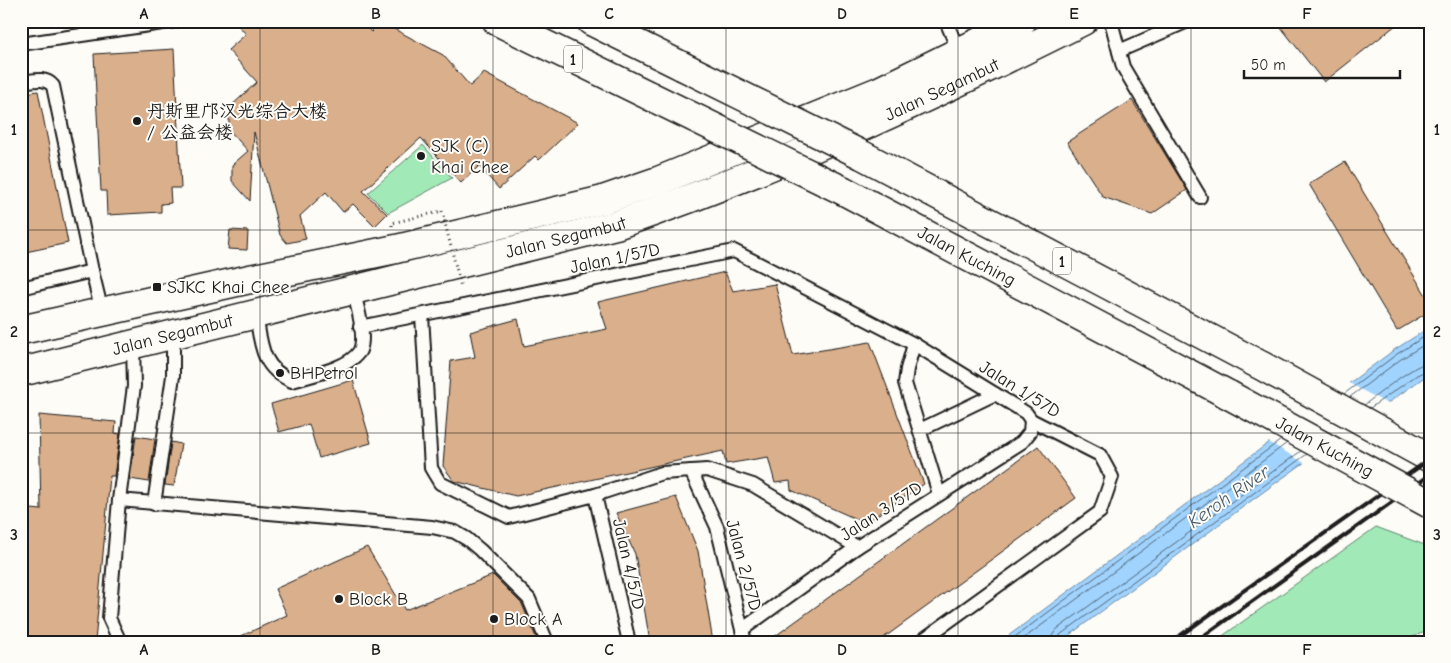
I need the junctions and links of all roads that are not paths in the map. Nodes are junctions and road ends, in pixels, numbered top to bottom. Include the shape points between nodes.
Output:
1 (176, 21) edge
2 (497, 21) edge
3 (591, 21) edge
4 (946, 21) edge
5 (1022, 21) edge
6 (1083, 21) edge
7 (1110, 21) edge
8 (1188, 21) edge
9 (21, 44) edge
10 (959, 52) junction
11 (1119, 52) junction
12 (21, 82) edge
13 (1200, 197) dead end
14 (92, 271) junction
15 (21, 288) edge
16 (353, 290) junction
17 (102, 312) junction
18 (256, 314) junction
19 (422, 315) junction
20 (360, 327) junction
21 (21, 330) edge
22 (173, 335) junction
23 (914, 344) junction
24 (133, 345) junction
25 (21, 372) edge
26 (995, 394) junction
27 (1031, 420) junction
28 (920, 430) junction
29 (1430, 458) edge
30 (691, 471) junction
31 (939, 494) junction
32 (595, 495) junction
33 (119, 500) junction
34 (154, 504) junction
35 (1430, 504) edge
36 (856, 547) junction
37 (743, 629) junction
38 (120, 642) edge
39 (547, 642) edge
40 (629, 642) edge
41 (746, 642) edge
42 (920, 642) edge

1 - 9 lane
2 - 35 main road, Jalan Kuching / 1, bridge via 844,191
3 - 29 main road, 1, bridge via 862,155
4 - 10 lane
5 - 10 main road, Jalan Segambut
6 - 16 main road, Jalan Segambut via 892,112 687,201 616,225
7 - 11 lane
8 - 11 lane
10 - 17 main road, Jalan Segambut via 879,91 658,181 603,200 396,249
11 - 13 lane via 1134,87
12 - 14 lane via 43,80 53,86
14 - 15 lane
14 - 17 lane
16 - 18 main road, Jalan Segambut
16 - 20 lane
17 - 21 main road, Jalan Segambut
18 - 20 lane via 261,347 271,369 292,382 344,365 359,352
18 - 22 main road, Jalan Segambut
19 - 20 lane, Jalan 1/57D
19 - 23 lane, Jalan 1/57D via 734,251
19 - 32 lane via 431,468 440,482 508,518
22 - 24 main road, Jalan Segambut
22 - 34 lane via 173,376
23 - 26 lane, Jalan 1/57D
23 - 28 lane via 905,383
24 - 25 main road, Jalan Segambut
24 - 33 lane via 134,386
26 - 27 lane, Jalan 1/57D via 1026,413
26 - 28 lane
27 - 31 lane, Jalan 3/57D via 1030,432 1022,442
27 - 42 lane, Jalan 1/57D via 1100,455 1112,477 1100,512
28 - 31 lane
30 - 32 lane via 662,473
30 - 36 lane via 707,470 753,485
30 - 37 lane, Jalan 2/57D via 717,527
31 - 36 lane, Jalan 3/57D
32 - 40 lane, Jalan 4/57D
33 - 34 lane
33 - 38 lane via 109,618
34 - 39 lane via 432,527 455,532 480,550 528,598
36 - 37 lane, Jalan 3/57D
37 - 41 lane, Jalan 2/57D

